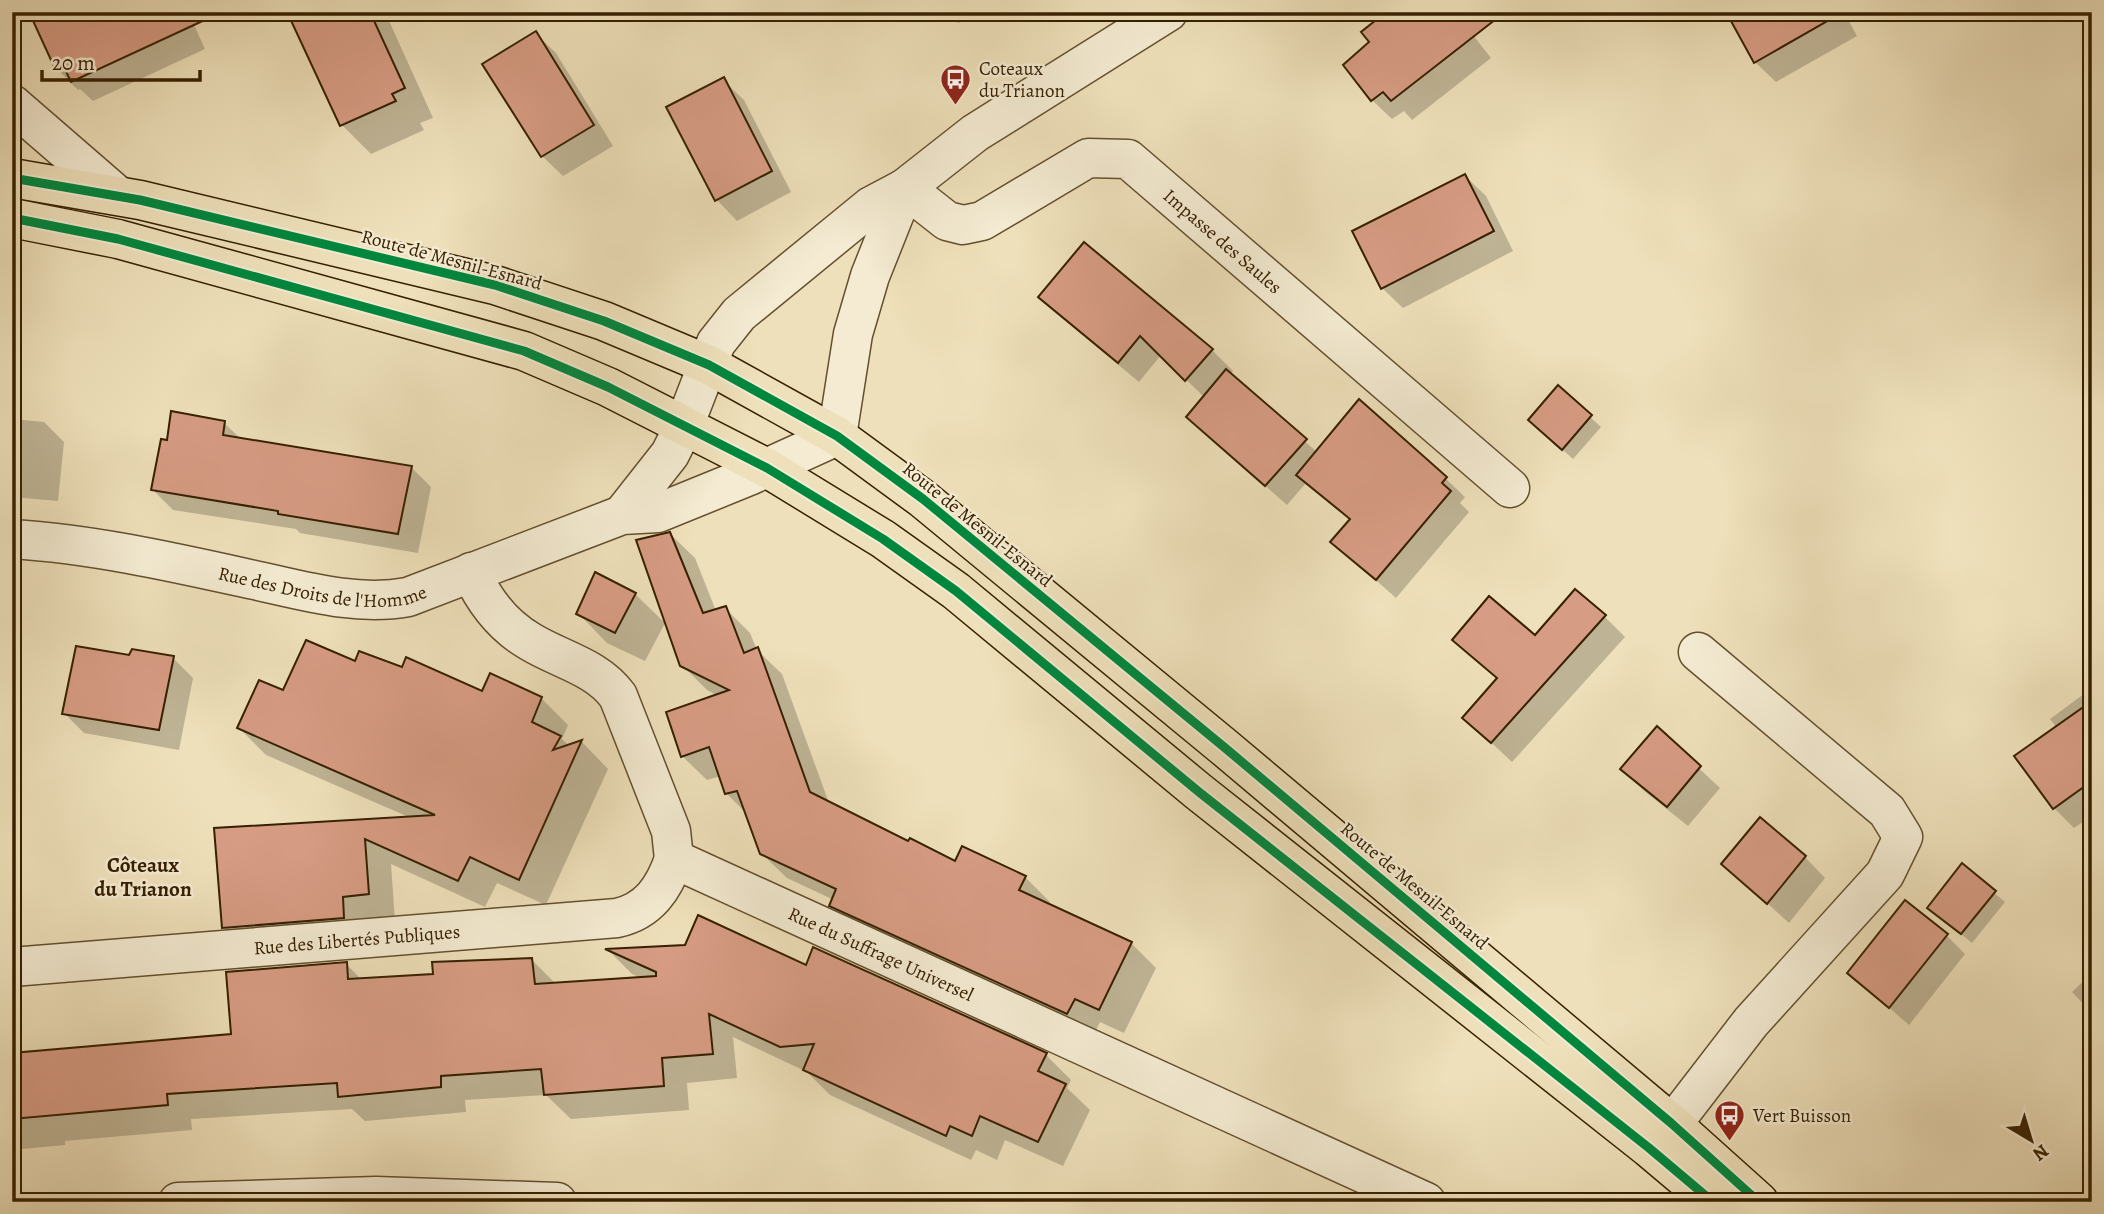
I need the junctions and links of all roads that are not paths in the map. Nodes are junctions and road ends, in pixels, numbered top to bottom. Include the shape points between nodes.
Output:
1 (1168, 12) edge
2 (12, 104) edge
3 (12, 178) edge
4 (905, 188) junction
5 (117, 195) junction
6 (12, 218) edge
7 (709, 365) junction
8 (684, 426) junction
9 (837, 436) junction
10 (767, 468) junction
11 (1510, 488) dead end
12 (622, 514) junction
13 (12, 539) edge
14 (471, 572) junction
15 (1698, 652) dead end
16 (674, 859) junction
17 (12, 967) edge
18 (1660, 1136) junction
19 (178, 1202) edge
20 (557, 1202) edge
21 (1426, 1202) edge
22 (1713, 1202) edge
23 (1759, 1202) edge

1 - 4 street via 975,133
2 - 5 street
3 - 5 main road, Route de Mesnil-Esnard
4 - 7 street via 871,206 739,314 716,343
4 - 9 street via 852,334
4 - 11 street, Impasse des Saules via 947,220 963,225 982,221 1088,158 1128,159
5 - 7 main road, Route de Mesnil-Esnard via 495,285 604,321
6 - 8 main road, Route de Mesnil-Esnard via 118,239 524,351
7 - 8 street
7 - 9 main road, Route de Mesnil-Esnard
8 - 10 main road, Route de Mesnil-Esnard
8 - 12 street via 670,453
9 - 10 street
9 - 18 main road, Route de Mesnil-Esnard via 923,499 1224,747
10 - 12 street via 658,513
10 - 18 main road, Route de Mesnil-Esnard via 883,539 956,591 1199,792
12 - 14 street, Rue des Droits de l'Homme
13 - 14 street, Rue des Droits de l'Homme via 135,554 364,600 408,597
14 - 16 street via 495,612 515,630 530,642 598,674 618,696 671,831
15 - 18 street via 1887,811 1903,836 1885,874 1751,1022
16 - 17 street, Rue des Libertés Publiques via 656,895 631,915 617,918
16 - 21 street, Rue du Suffrage Universel
18 - 22 main road, Route de Mesnil-Esnard
18 - 23 main road, Route de Mesnil-Esnard
19 - 20 street via 376,1196

